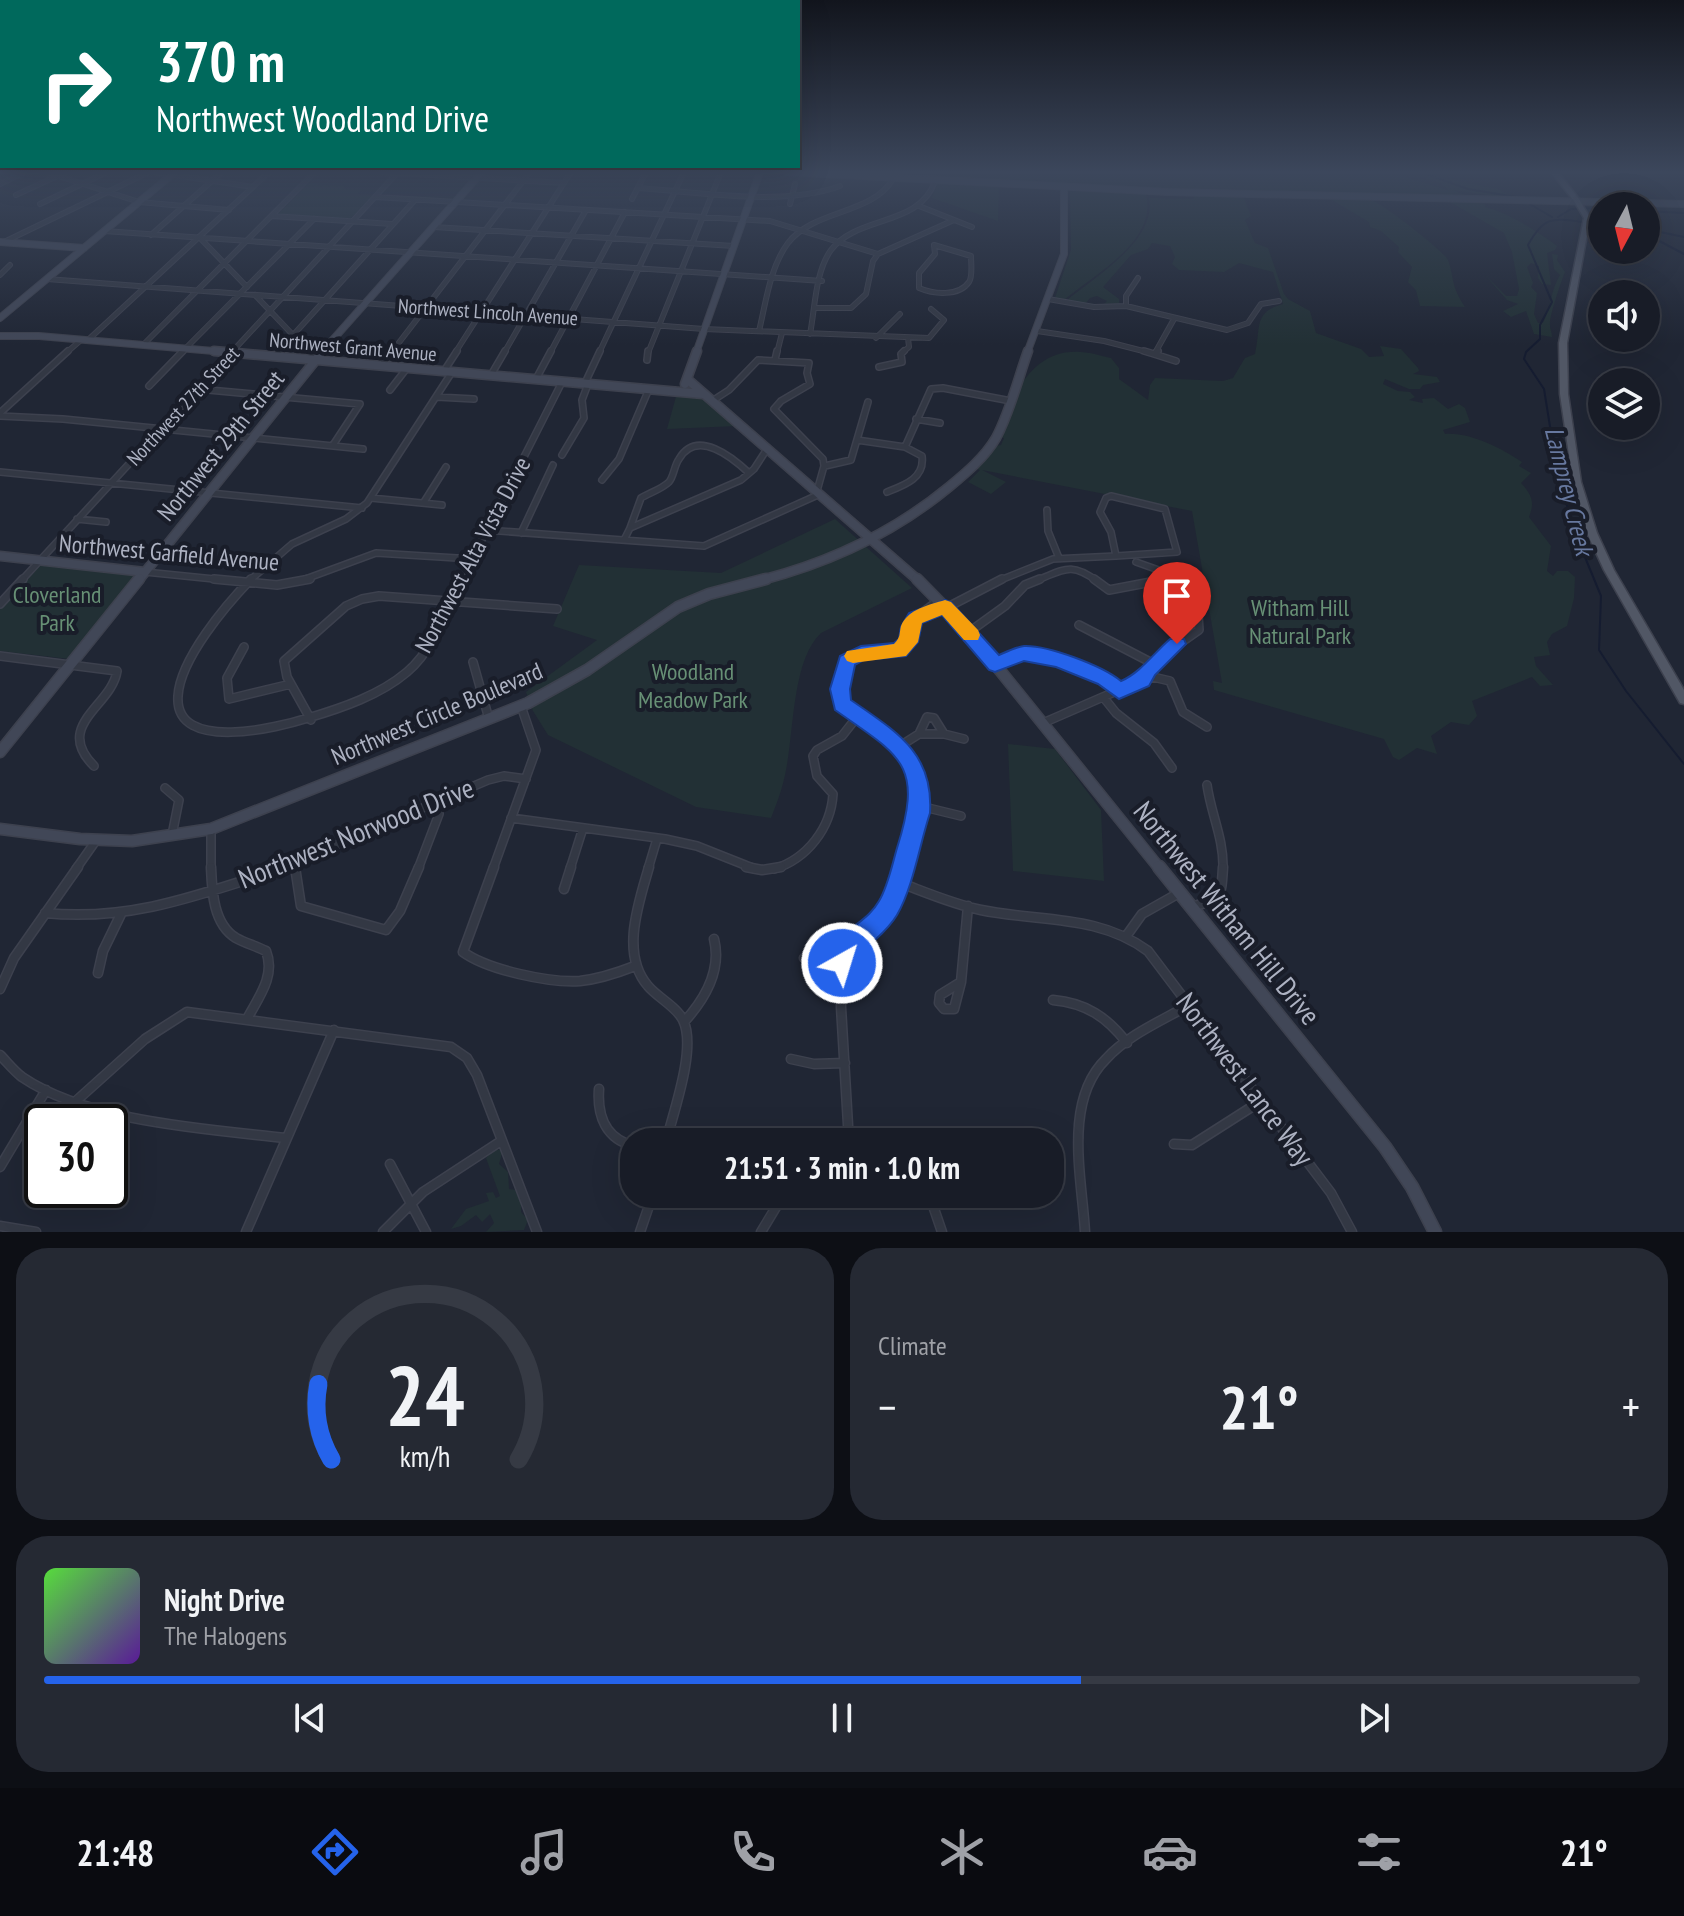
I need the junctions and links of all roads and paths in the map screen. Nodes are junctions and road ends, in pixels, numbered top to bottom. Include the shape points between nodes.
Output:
1 (29, 229) edge
2 (157, 229) edge
3 (209, 229) edge
4 (259, 229) edge
5 (303, 229) edge
6 (346, 229) edge
7 (388, 229) edge
8 (432, 229) edge
9 (466, 229) edge
10 (535, 229) edge
11 (575, 229) edge
12 (616, 229) edge
13 (657, 229) edge
14 (698, 229) edge
15 (740, 229) edge
16 (801, 229) edge
17 (802, 229) edge
18 (867, 229) edge
19 (933, 229) edge
20 (1065, 229) edge
21 (1586, 229) edge
22 (104, 231) joint
23 (485, 231) junction
24 (532, 234) junction
25 (151, 235) junction
26 (919, 236) junction
27 (571, 237) junction
28 (200, 238) junction
29 (611, 239) junction
30 (247, 241) junction
31 (652, 241) junction
32 (839, 242) junction
33 (1, 243) edge
34 (288, 244) junction
35 (692, 244) junction
36 (934, 245) junction
37 (734, 246) junction
38 (329, 247) junction
39 (84, 248) junction
40 (370, 250) junction
41 (945, 251) junction
42 (411, 253) junction
43 (878, 254) junction
44 (935, 254) junction
45 (464, 257) junction
46 (515, 260) junction
47 (555, 263) junction
48 (225, 264) junction
49 (10, 265) dead end
50 (597, 266) junction
51 (639, 269) junction
52 (681, 272) junction
53 (0, 275) edge
54 (724, 275) junction
55 (774, 278) junction
56 (1138, 278) dead end
57 (47, 279) junction
58 (822, 281) junction
59 (147, 286) junction
60 (247, 287) junction
61 (198, 290) junction
62 (240, 293) junction
63 (254, 294) junction
64 (284, 297) junction
65 (1048, 299) junction
66 (325, 300) junction
67 (1279, 301) dead end
68 (367, 303) junction
69 (1126, 306) junction
70 (425, 308) junction
71 (816, 308) junction
72 (931, 309) dead end
73 (270, 312) junction
74 (482, 312) junction
75 (900, 314) dead end
76 (525, 315) junction
77 (1, 316) edge
78 (569, 319) junction
79 (1174, 319) junction
80 (614, 322) junction
81 (658, 326) junction
82 (704, 329) junction
83 (759, 331) junction
84 (1037, 331) junction
85 (782, 333) junction
86 (810, 334) junction
87 (293, 335) junction
88 (0, 336) edge
89 (876, 338) junction
90 (908, 338) junction
91 (85, 340) junction
92 (143, 345) junction
93 (186, 349) junction
94 (232, 353) junction
95 (1154, 354) junction
96 (275, 356) junction
97 (313, 357) junction
98 (647, 360) dead end
99 (775, 360) junction
100 (1176, 361) dead end
101 (381, 366) junction
102 (879, 367) dead end
103 (407, 368) junction
104 (448, 371) junction
105 (491, 375) junction
106 (536, 379) junction
107 (687, 379) junction
108 (562, 382) junction
109 (587, 383) junction
110 (149, 386) dead end
111 (198, 389) junction
112 (649, 389) junction
113 (390, 390) dead end
114 (682, 392) junction
115 (703, 394) junction
116 (286, 397) junction
117 (437, 397) junction
118 (474, 399) dead end
119 (712, 401) junction
120 (1011, 401) junction
121 (868, 402) dead end
122 (0, 414) edge
123 (916, 419) junction
124 (940, 423) dead end
125 (161, 428) junction
126 (253, 437) junction
127 (857, 440) junction
128 (333, 445) junction
129 (905, 447) junction
130 (363, 449) dead end
131 (767, 449) junction
132 (562, 455) dead end
133 (553, 465) dead end
134 (825, 466) junction
135 (446, 467) dead end
136 (0, 472) edge
137 (749, 473) junction
138 (602, 480) dead end
139 (110, 483) junction
140 (887, 492) dead end
141 (208, 493) junction
142 (818, 493) junction
143 (371, 498) junction
144 (424, 502) junction
145 (442, 505) dead end
146 (336, 506) junction
147 (362, 508) junction
148 (1047, 510) dead end
149 (77, 519) junction
150 (106, 522) dead end
151 (339, 523) junction
152 (630, 528) junction
153 (486, 530) junction
154 (521, 533) junction
155 (871, 537) junction
156 (624, 540) junction
157 (0, 556) edge
158 (1116, 557) junction
159 (1059, 558) junction
160 (473, 559) junction
161 (39, 561) junction
162 (1136, 562) dead end
163 (145, 572) junction
164 (247, 583) junction
165 (1197, 598) dead end
166 (452, 601) junction
167 (0, 604) edge
168 (943, 605) junction
169 (557, 609) dead end
170 (1079, 625) dead end
171 (969, 632) junction
172 (244, 647) dead end
173 (0, 656) edge
174 (473, 662) dead end
175 (71, 664) junction
176 (995, 664) junction
177 (1154, 664) junction
178 (1142, 680) junction
179 (291, 684) junction
180 (1119, 691) junction
181 (1104, 698) junction
182 (1684, 700) edge
183 (521, 706) junction
184 (857, 717) junction
185 (489, 719) junction
186 (311, 720) junction
187 (1043, 723) junction
188 (1207, 727) dead end
189 (919, 734) junction
190 (944, 734) junction
191 (964, 739) dead end
192 (900, 746) junction
193 (0, 752) edge
194 (94, 766) dead end
195 (1172, 768) dead end
196 (526, 779) junction
197 (1207, 785) dead end
198 (165, 788) dead end
199 (439, 801) junction
200 (920, 806) junction
201 (961, 816) dead end
202 (511, 818) junction
203 (583, 828) junction
204 (0, 829) edge
205 (211, 829) junction
206 (171, 838) junction
207 (657, 839) junction
208 (95, 842) junction
209 (295, 864) junction
210 (898, 882) junction
211 (214, 889) junction
212 (564, 889) dead end
213 (1179, 893) junction
214 (968, 906) junction
215 (1191, 907) junction
216 (45, 913) junction
217 (121, 914) junction
218 (1127, 935) junction
219 (714, 939) dead end
220 (804, 958) dead end
221 (842, 963) junction
222 (635, 966) junction
223 (98, 973) dead end
224 (2, 979) edge
225 (961, 982) dead end
226 (0, 989) edge
227 (1053, 1000) dead end
228 (1189, 1005) junction
229 (247, 1019) junction
230 (684, 1022) junction
231 (334, 1030) junction
232 (1127, 1043) junction
233 (0, 1055) edge
234 (791, 1059) dead end
235 (845, 1063) junction
236 (599, 1089) dead end
237 (46, 1090) junction
238 (76, 1101) junction
239 (1261, 1101) junction
240 (669, 1128) edge
241 (848, 1128) edge
242 (286, 1138) junction
243 (501, 1141) junction
244 (620, 1142) edge
245 (1174, 1144) dead end
246 (390, 1164) dead end
247 (0, 1167) edge
248 (410, 1203) junction
249 (648, 1208) edge
250 (776, 1208) edge
251 (934, 1208) edge
252 (0, 1226) edge
253 (36, 1232) edge
254 (246, 1232) edge
255 (383, 1232) edge
256 (426, 1232) edge
257 (537, 1232) edge
258 (640, 1232) edge
259 (761, 1232) edge
260 (942, 1232) edge
261 (1085, 1232) edge
262 (1352, 1232) edge
263 (1435, 1232) edge

1 - 33 street
2 - 25 street
3 - 28 street
4 - 30 street
5 - 34 street
6 - 38 street, Northwest 27th Street
7 - 40 street
8 - 42 street, Northwest 29th Street
9 - 23 street
10 - 24 street
11 - 27 street
12 - 29 street
13 - 31 street
14 - 35 street
15 - 37 street
16 - 55 street via 782,251
17 - 32 street
18 - 32 street
19 - 26 street
20 - 65 street, Northwest Circle Boulevard via 1066,249
21 - 182 main road via 1563,343 1577,482 1609,570
22 - 25 street
22 - 39 street
23 - 24 street
23 - 45 street
24 - 27 street
24 - 46 street
25 - 28 street
26 - 36 street
26 - 43 street
27 - 29 street
27 - 47 street
28 - 30 street
28 - 48 street
28 - 59 street
29 - 31 street
29 - 50 street
30 - 34 street
30 - 48 street
31 - 35 street
31 - 51 street
32 - 43 street
32 - 58 street via 830,252
33 - 39 street
34 - 38 street
34 - 60 street
35 - 37 street
35 - 52 street
36 - 41 street
36 - 44 street
37 - 54 street
38 - 40 street
38 - 64 street, Northwest 27th Street
39 - 57 street
40 - 42 street
40 - 66 street
41 - 44 street
41 - 44 street via 972,258 969,283 956,291 919,288 919,273
42 - 45 street
42 - 68 street, Northwest 29th Street
43 - 71 street via 866,294 851,308
45 - 46 street
45 - 70 street
46 - 47 street
46 - 74 street
47 - 50 street
47 - 76 street
48 - 60 street
48 - 61 street
49 - 53 street
50 - 51 street
50 - 78 street
51 - 52 street
51 - 80 street
52 - 54 street
52 - 81 street
54 - 55 street
54 - 82 street
55 - 58 street
55 - 83 street
56 - 69 street
57 - 59 street, Northwest Lincoln Avenue
57 - 77 street
58 - 71 street
59 - 61 street, Northwest Lincoln Avenue
59 - 91 street
60 - 62 street
60 - 63 street
61 - 62 street, Northwest Lincoln Avenue
61 - 92 street
62 - 63 street, Northwest Lincoln Avenue
62 - 93 street
63 - 64 street, Northwest Lincoln Avenue
63 - 73 street
64 - 66 street, Northwest Lincoln Avenue
64 - 73 street, Northwest 27th Street
65 - 69 street
65 - 84 street, Northwest Circle Boulevard
66 - 68 street, Northwest Lincoln Avenue
66 - 87 street
67 - 79 street via 1261,304 1248,323 1235,329
68 - 70 street, Northwest Lincoln Avenue
68 - 97 street, Northwest 29th Street
69 - 79 street
70 - 74 street, Northwest Lincoln Avenue
70 - 101 street
71 - 86 street
72 - 90 street, Northwest Lincoln Avenue via 944,320 929,338
73 - 87 street
73 - 94 street, Northwest 27th Street
74 - 76 street, Northwest Lincoln Avenue
74 - 104 street
75 - 89 street
76 - 78 street, Northwest Lincoln Avenue
76 - 105 street
78 - 80 street, Northwest Lincoln Avenue
78 - 106 street
79 - 95 street
80 - 81 street, Northwest Lincoln Avenue
80 - 109 street
81 - 82 street, Northwest Lincoln Avenue
81 - 98 street
82 - 83 street, Northwest Lincoln Avenue
82 - 107 street
83 - 85 street, Northwest Lincoln Avenue
84 - 95 street
84 - 120 street, Northwest Circle Boulevard
85 - 86 street, Northwest Lincoln Avenue
85 - 99 street
86 - 89 street, Northwest Lincoln Avenue
87 - 96 street
87 - 97 street
88 - 91 street, Northwest Grant Avenue
89 - 90 street, Northwest Lincoln Avenue
90 - 102 street via 902,362
91 - 92 street, Northwest Grant Avenue
91 - 122 street
92 - 93 street, Northwest Grant Avenue
93 - 94 street, Northwest Grant Avenue
93 - 110 street
94 - 96 street, Northwest Grant Avenue
94 - 111 street, Northwest 27th Street
95 - 100 street
96 - 97 street, Northwest Grant Avenue
97 - 101 street, Northwest Grant Avenue
97 - 116 street, Northwest 29th Street
99 - 119 street via 756,361 727,393
99 - 134 street via 810,364 810,384 781,401 775,413 821,453
101 - 103 street, Northwest Grant Avenue
103 - 104 street, Northwest Grant Avenue
103 - 113 street
104 - 105 street, Northwest Grant Avenue
104 - 117 street
105 - 106 street, Northwest Grant Avenue
106 - 108 street, Northwest Grant Avenue
107 - 114 street
107 - 115 street, Northwest Witham Hill Drive
108 - 109 street, Northwest Grant Avenue
108 - 153 street, Northwest Alta Vista Drive
109 - 112 street, Northwest Grant Avenue
109 - 132 street via 584,418
111 - 116 street
111 - 125 street, Northwest 27th Street
112 - 114 street, Northwest Grant Avenue
112 - 138 street via 619,459
114 - 115 street, Northwest Grant Avenue
115 - 119 street, Northwest Witham Hill Drive
116 - 126 street, Northwest 29th Street
116 - 128 street via 361,405
117 - 118 street
117 - 143 street
119 - 131 street, Northwest Witham Hill Drive
120 - 123 street via 933,388
120 - 155 street, Northwest Circle Boulevard via 996,438 969,472
121 - 127 street
122 - 125 street
123 - 124 street
123 - 129 street
125 - 126 street
125 - 139 street, Northwest 27th Street
126 - 128 street
126 - 141 street, Northwest 29th Street
127 - 129 street
127 - 134 street via 848,463
128 - 130 street
129 - 140 street via 920,453 923,467 910,482
131 - 137 street
131 - 142 street, Northwest Witham Hill Drive
133 - 154 street
134 - 142 street
135 - 144 street
136 - 139 street
137 - 152 street
137 - 152 street via 722,450 685,452 670,482 641,498
139 - 141 street
139 - 149 street, Northwest 27th Street
141 - 146 street
141 - 163 street, Northwest 29th Street
142 - 155 street, Northwest Witham Hill Drive
142 - 156 street via 709,546
143 - 144 street
143 - 147 street
144 - 145 street
146 - 147 street
146 - 151 street via 342,514
147 - 151 street
148 - 159 street via 1048,531
149 - 150 street
149 - 161 street, Northwest 27th Street
151 - 164 street via 284,548
152 - 156 street
153 - 154 street
153 - 160 street, Northwest Alta Vista Drive
154 - 156 street
155 - 168 street, Northwest Witham Hill Drive
155 - 183 street, Northwest Circle Boulevard via 824,562 685,604 570,681
157 - 161 street, Northwest Garfield Avenue
158 - 158 street via 1099,509 1106,498 1165,509 1177,552
158 - 159 street
159 - 168 street
160 - 164 street, Northwest Garfield Avenue via 376,553 302,581
160 - 166 street, Northwest Alta Vista Drive
161 - 163 street, Northwest Garfield Avenue
161 - 167 street, Northwest 27th Street
162 - 171 street via 1171,576 1109,590 1070,567 1025,585
163 - 164 street, Northwest Garfield Avenue
163 - 175 street, Northwest 29th Street
164 - 186 street, Northwest Alta Vista Drive via 200,646 179,690 179,709 194,727 212,733
165 - 177 street via 1199,630
166 - 169 street
166 - 179 street via 374,596 346,606 285,658 283,669
166 - 186 street, Northwest Alta Vista Drive via 422,657 402,676
168 - 171 street, Northwest Witham Hill Drive
168 - 184 street via 912,622 904,648 861,653 844,664 840,698
170 - 177 street
171 - 176 street, Northwest Witham Hill Drive
172 - 179 street via 229,671 229,699
173 - 175 street
174 - 185 street
175 - 193 street, Northwest 29th Street
175 - 194 street via 117,671 79,736 83,756
176 - 180 street via 1024,654 1059,660 1105,679
176 - 187 street, Northwest Witham Hill Drive
177 - 178 street
178 - 180 street
178 - 188 street via 1170,681 1183,712
179 - 186 street
180 - 181 street
181 - 187 street
181 - 195 street via 1154,743
183 - 185 street, Northwest Circle Boulevard
183 - 196 street via 536,747
184 - 192 street
184 - 207 street via 842,736 813,756 833,805 799,859 776,869 752,869 695,845
185 - 205 street, Northwest Circle Boulevard
187 - 213 street, Northwest Witham Hill Drive
189 - 190 street
189 - 190 street via 930,716
189 - 192 street
190 - 191 street
192 - 200 street via 915,771
196 - 199 street, Northwest Norwood Drive via 498,777
196 - 202 street
197 - 215 street via 1224,848 1221,894
198 - 206 street via 178,798 180,807
199 - 209 street, Northwest Norwood Drive
199 - 209 street via 439,814 408,890 386,930 301,906
200 - 201 street
200 - 210 street
202 - 203 street
202 - 222 street via 463,945 465,956 564,981 602,978
203 - 207 street
203 - 212 street
204 - 208 street, Northwest Circle Boulevard
205 - 206 street, Northwest Circle Boulevard
205 - 211 street
206 - 208 street, Northwest Circle Boulevard
207 - 222 street via 636,919
208 - 216 street
209 - 211 street, Northwest Norwood Drive
210 - 214 street
210 - 221 street via 887,913 850,945
211 - 217 street, Northwest Norwood Drive
211 - 229 street via 218,913 229,932 270,957 268,977
213 - 215 street, Northwest Witham Hill Drive
213 - 218 street via 1142,914
214 - 218 street
214 - 225 street
215 - 263 street, Northwest Witham Hill Drive via 1385,1147
216 - 217 street, Northwest Norwood Drive
216 - 224 street
217 - 223 street
218 - 228 street, Northwest Lance Way via 1148,951
219 - 230 street via 717,953 711,980
220 - 221 street
221 - 235 street
222 - 230 street
224 - 226 street
227 - 232 street via 1077,1002 1096,1011
228 - 232 street
228 - 239 street, Northwest Lance Way
229 - 231 street
229 - 238 street via 193,1012 176,1017
230 - 240 street via 686,1051
231 - 242 street
231 - 243 street via 460,1051 477,1075
232 - 261 street via 1097,1067 1085,1090
233 - 237 street via 18,1076
234 - 235 street
235 - 241 street
236 - 244 street via 600,1111
237 - 238 street
237 - 247 street
238 - 242 street via 121,1114
239 - 245 street via 1192,1145
239 - 262 street, Northwest Lance Way via 1333,1197
242 - 254 street
243 - 248 street
243 - 257 street
246 - 248 street
248 - 255 street
248 - 256 street
249 - 258 street
250 - 259 street
251 - 260 street
252 - 253 street

